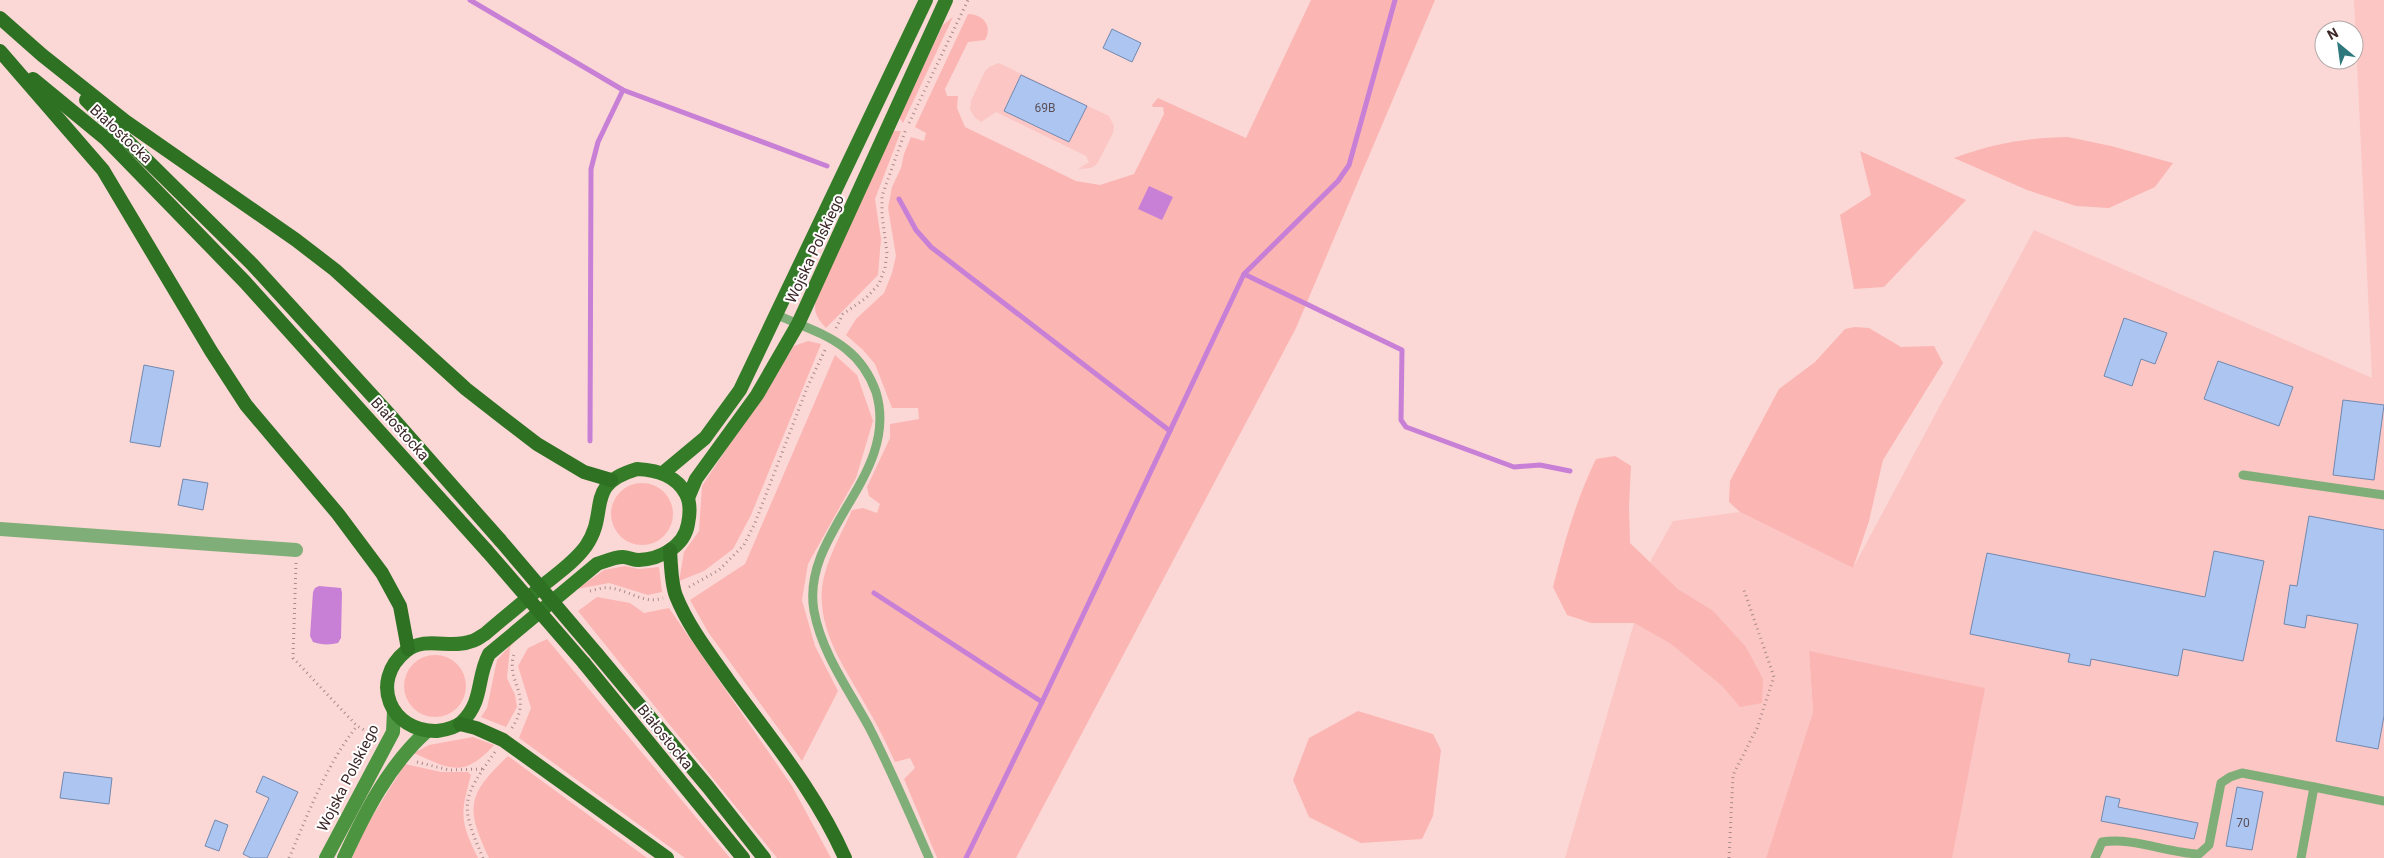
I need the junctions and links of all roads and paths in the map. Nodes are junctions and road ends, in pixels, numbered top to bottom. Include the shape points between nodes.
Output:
1 (926, 0) edge
2 (946, 0) edge
3 (0, 18) edge
4 (1, 52) edge
5 (42, 55) junction
6 (775, 314) junction
7 (798, 324) junction
8 (662, 473) junction
9 (2243, 475) dead end
10 (611, 480) junction
11 (2384, 495) edge
12 (688, 498) junction
13 (0, 529) edge
14 (296, 550) joint
15 (670, 550) junction
16 (1744, 590) dead end
17 (408, 649) junction
18 (394, 711) junction
19 (460, 724) junction
20 (357, 726) junction
21 (427, 731) junction
22 (387, 744) junction
23 (403, 753) junction
24 (482, 769) dead end
25 (2314, 787) junction
26 (2384, 801) edge
27 (2180, 856) edge
28 (289, 858) edge
29 (326, 858) edge
30 (344, 858) edge
31 (667, 858) edge
32 (743, 858) edge
33 (764, 858) edge
34 (845, 858) edge
35 (929, 858) edge
36 (1730, 858) edge
37 (2095, 858) edge
38 (2301, 858) edge

1 - 6 main road, Wojska Polskiego
2 - 7 main road, Wojska Polskiego
3 - 5 highway
4 - 17 highway via 103,170 246,405 338,514 382,573 400,606
4 - 32 highway, Białostocka, bridge via 106,139 238,275 487,551 584,663
5 - 10 highway via 125,121 296,240 376,305 466,390 522,433 584,472
5 - 33 highway, Białostocka, bridge via 252,264 388,413 597,654
6 - 7 lane
6 - 8 main road, Wojska Polskiego via 740,390 718,421 705,438
7 - 12 main road, Wojska Polskiego via 757,395 696,479
7 - 35 lane via 830,339 857,359 873,384 879,403 880,438 872,461 821,558 813,590 814,611 830,657 891,771
8 - 10 main road via 637,469
8 - 12 main road via 682,486
9 - 11 lane
10 - 17 main road via 599,501 595,529 582,552 485,634 472,642 421,643
12 - 15 main road via 690,514 687,529
13 - 14 street
14 - 20 path via 293,658
15 - 19 main road via 650,559 611,558 597,564 489,654 477,702
15 - 34 highway via 675,594 687,619 704,648 788,758 822,812
16 - 36 path via 1774,677 1757,728 1733,775
17 - 18 main road via 390,668 387,680 388,696
18 - 21 main road via 402,720
18 - 22 main road, Wojska Polskiego via 393,732
19 - 21 main road via 446,730
19 - 31 highway via 503,740
20 - 22 path
20 - 28 path via 325,775
21 - 23 main road, Wojska Polskiego
22 - 29 main road, Wojska Polskiego
23 - 24 path via 416,761 449,770
23 - 30 main road, Wojska Polskiego via 358,827
25 - 26 lane
25 - 27 lane via 2242,773 2230,777 2222,783 2209,845 2199,854
25 - 38 lane
27 - 37 lane via 2116,840 2102,842

